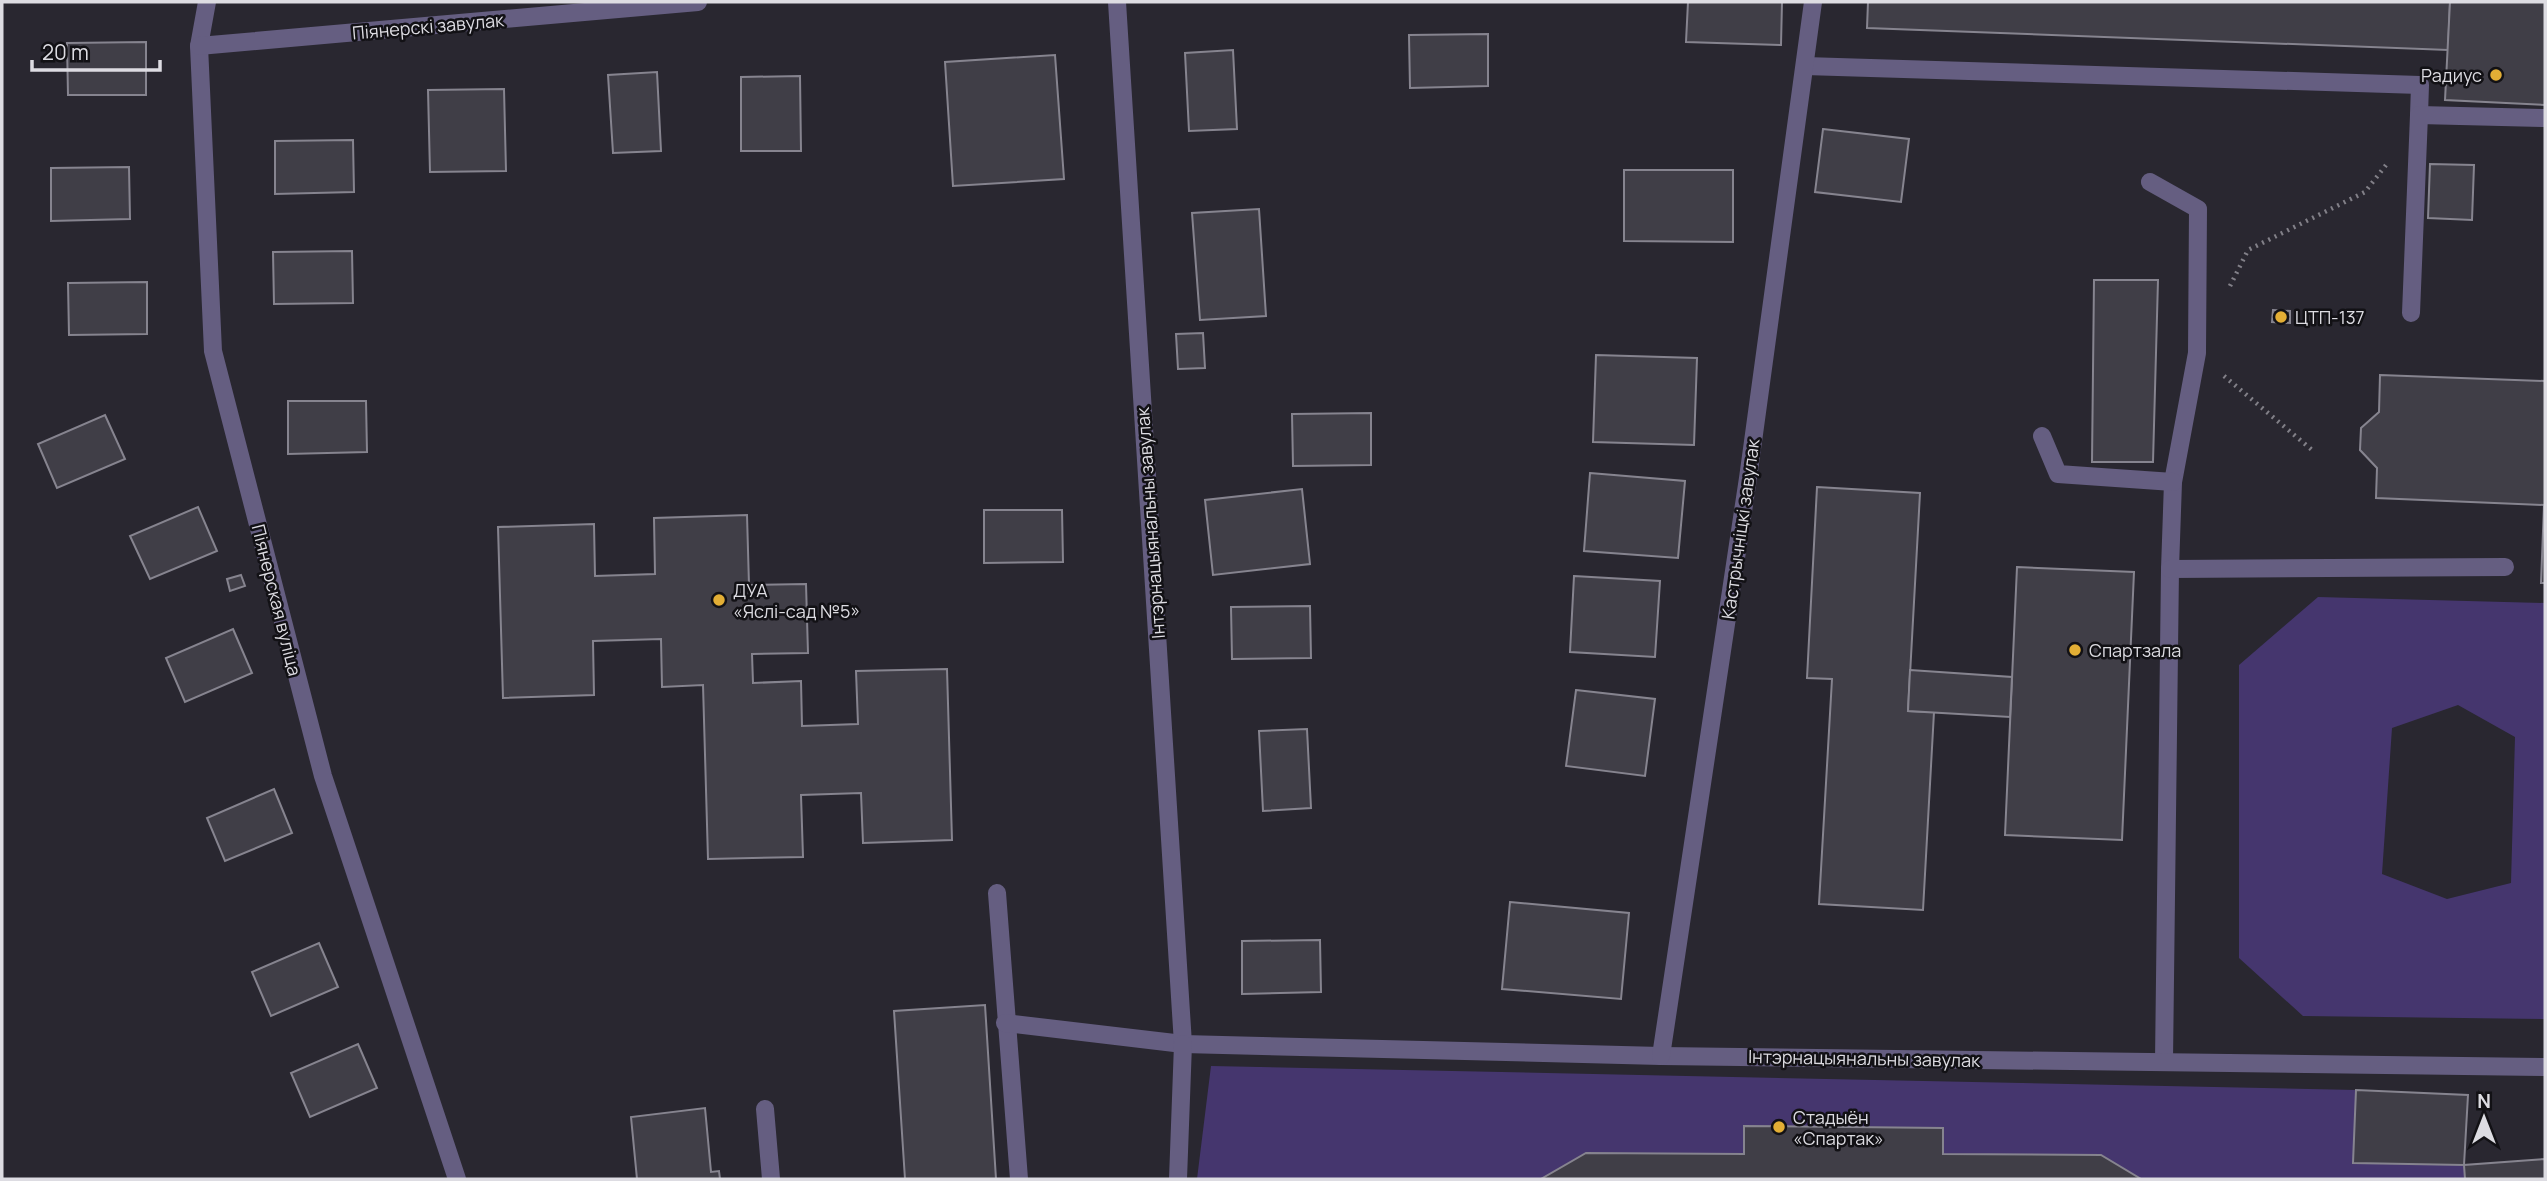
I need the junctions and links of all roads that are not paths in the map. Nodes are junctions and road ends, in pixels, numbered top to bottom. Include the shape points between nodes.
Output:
1 (206, 2) edge
2 (698, 2) edge
3 (1117, 2) edge
4 (1812, 2) edge
5 (199, 46) junction
6 (1805, 66) junction
7 (2545, 118) edge
8 (2419, 119) junction
9 (2150, 182) dead end
10 (2411, 313) dead end
11 (2042, 436) dead end
12 (2174, 482) junction
13 (2505, 568) dead end
14 (2170, 569) junction
15 (997, 893) dead end
16 (1005, 1023) junction
17 (1183, 1044) junction
18 (1661, 1056) junction
19 (2164, 1061) junction
20 (2545, 1067) edge
21 (765, 1110) dead end
22 (457, 1179) edge
23 (771, 1179) edge
24 (1019, 1179) edge
25 (1178, 1179) edge

1 - 5 street, Піянерская вуліца
2 - 5 street, Піянерскі завулак
3 - 17 street, Інтэрнацыянальны завулак
4 - 6 street, Кастрычніцкі завулак
5 - 22 street, Піянерская вуліца via 213,351 323,776
6 - 8 street via 2420,85
6 - 18 street, Кастрычніцкі завулак
7 - 8 street
8 - 10 street
9 - 12 street via 2198,208 2197,353
11 - 12 street via 2058,474
12 - 14 street
13 - 14 street
14 - 19 street
15 - 16 street
16 - 17 street
16 - 24 street
17 - 18 street, Інтэрнацыянальны завулак
17 - 25 street, Інтэрнацыянальны завулак
18 - 19 street, Інтэрнацыянальны завулак
19 - 20 street, Інтэрнацыянальны завулак
21 - 23 street

